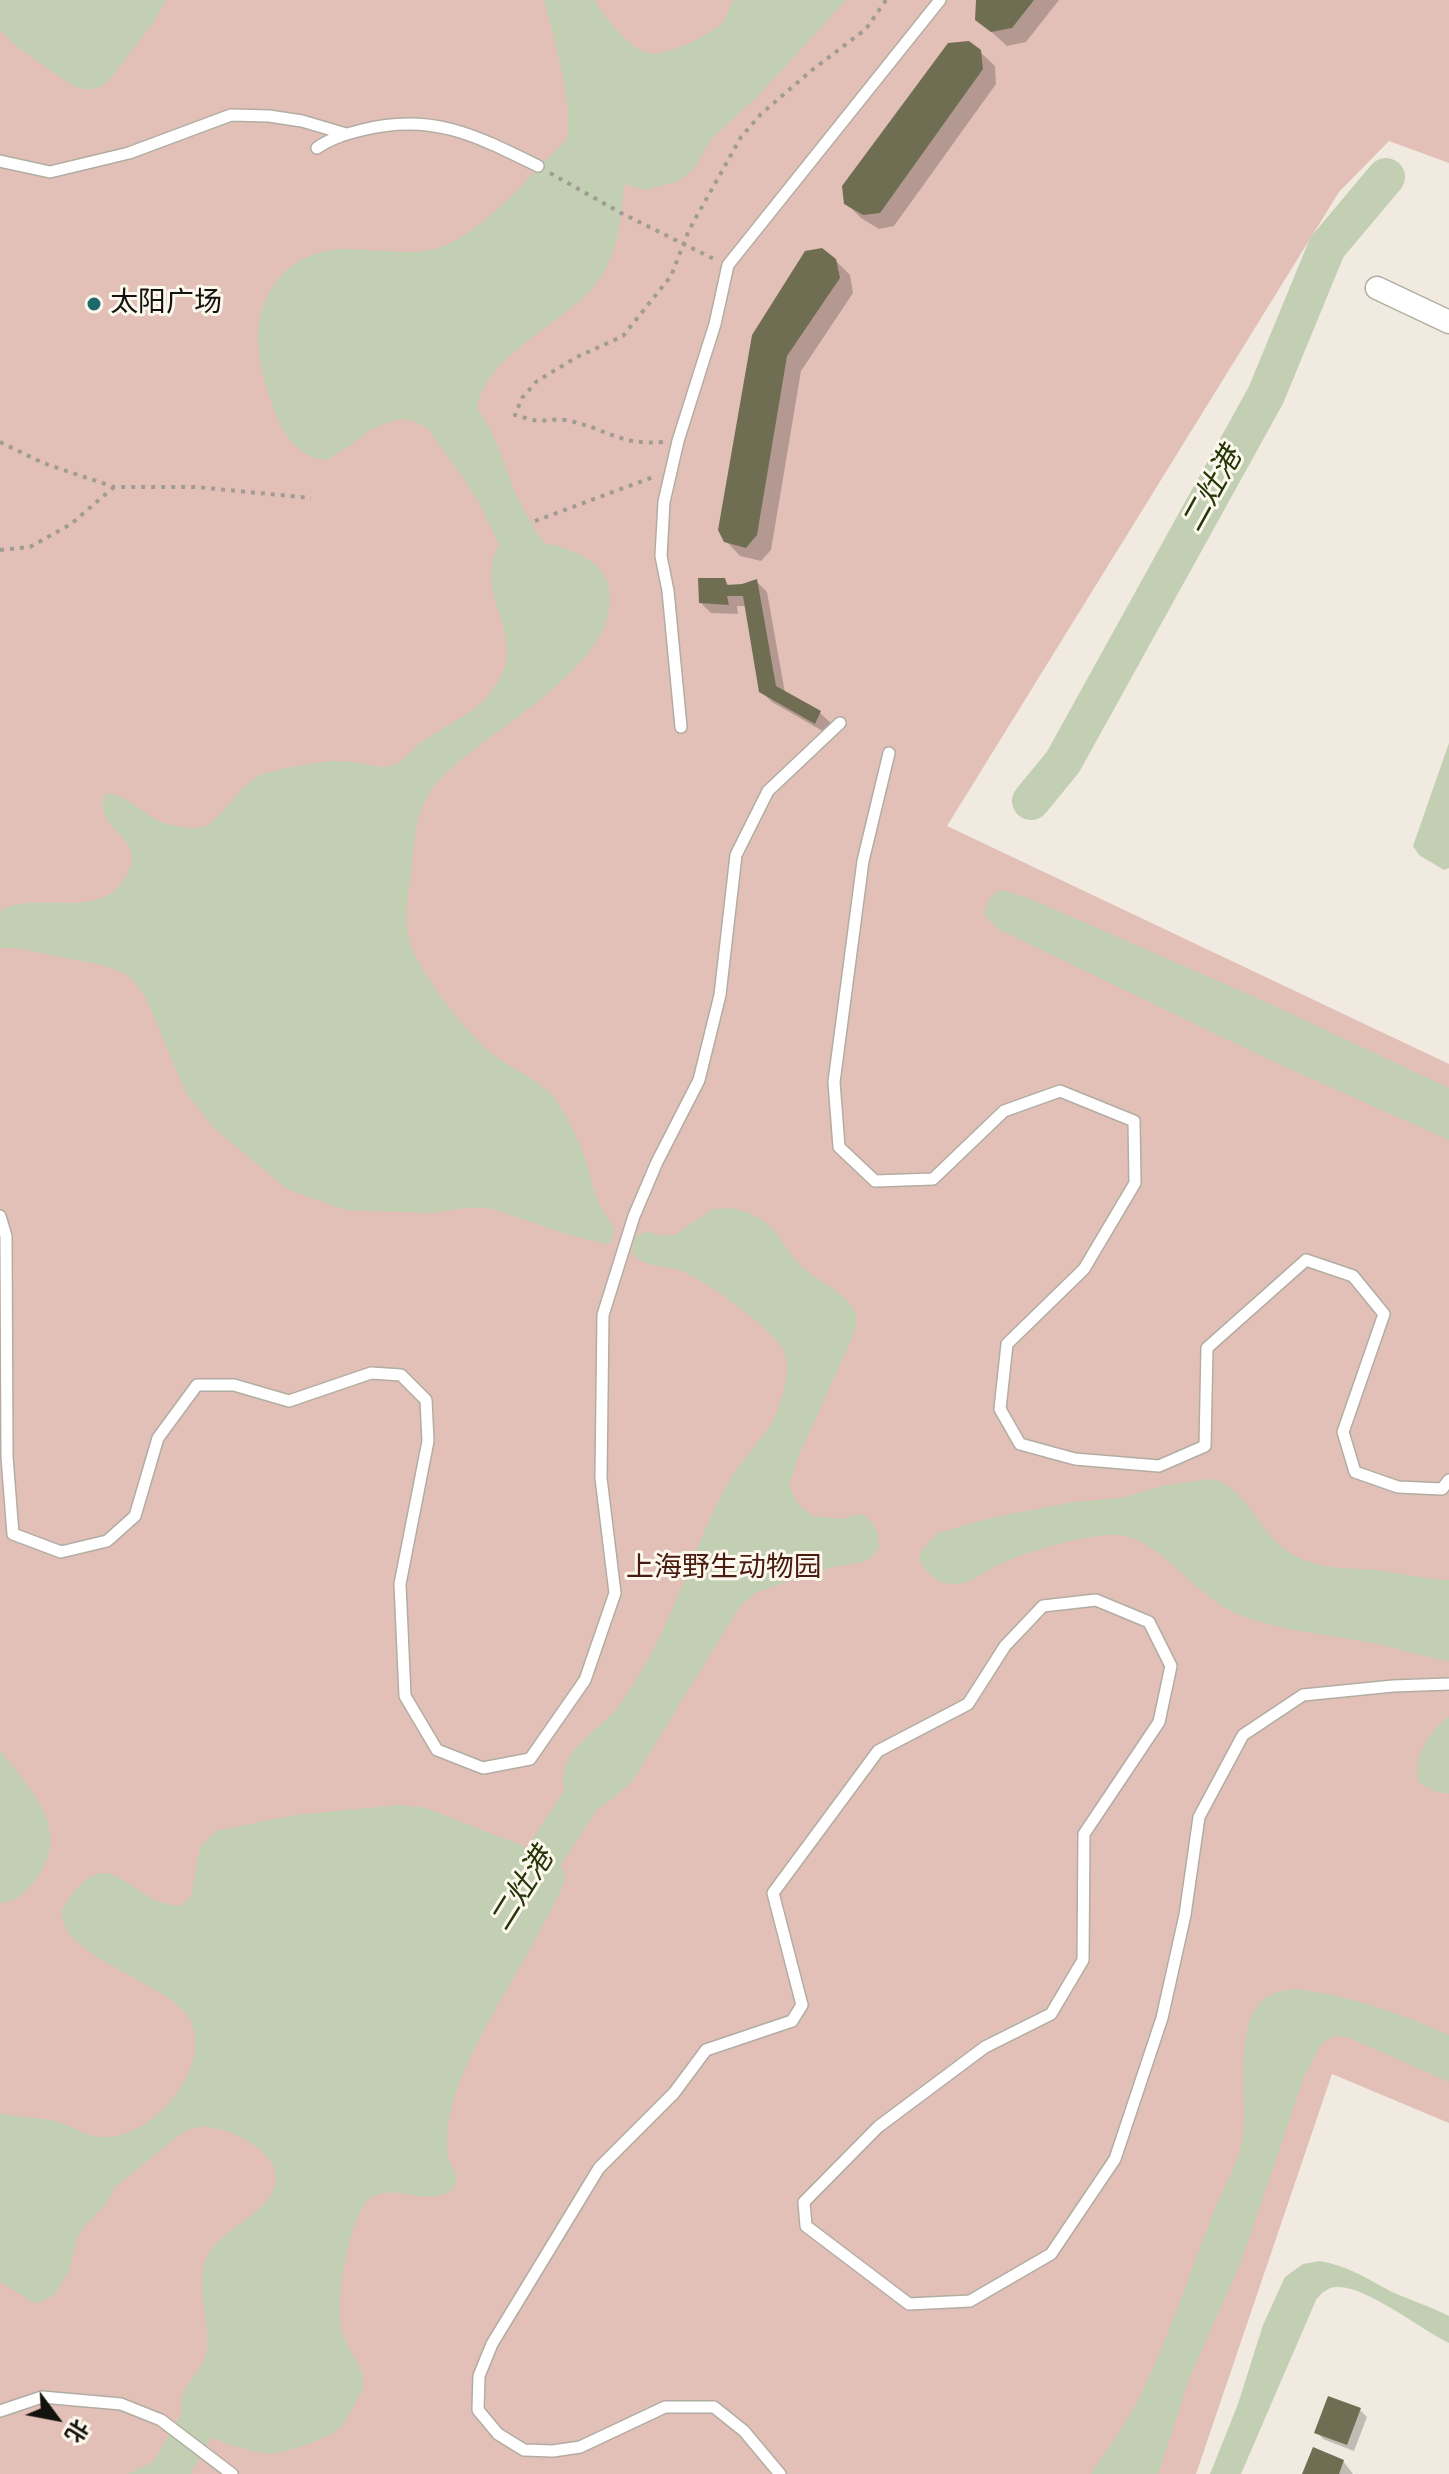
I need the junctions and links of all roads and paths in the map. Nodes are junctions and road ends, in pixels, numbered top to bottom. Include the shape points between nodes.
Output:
1 (886, 0) edge
2 (940, 0) edge
3 (346, 134) junction
4 (317, 148) dead end
5 (0, 161) edge
6 (538, 166) joint
7 (683, 245) junction
8 (728, 265) junction
9 (1377, 288) dead end
10 (1449, 322) edge
11 (678, 441) junction
12 (0, 442) edge
13 (670, 472) junction
14 (114, 487) junction
15 (311, 498) dead end
16 (535, 521) dead end
17 (0, 550) edge
18 (840, 723) dead end
19 (681, 727) dead end
20 (889, 753) dead end
21 (0, 1216) edge
22 (1449, 1480) edge
23 (1449, 1684) edge
24 (0, 2411) edge
25 (232, 2474) edge
26 (780, 2474) edge

1 - 7 path via 866,29 801,79 741,137
2 - 8 lane
3 - 4 lane
3 - 5 lane via 302,121 231,115 129,153 50,172
3 - 6 lane via 407,121 443,127 476,135
6 - 7 path
7 - 8 path
7 - 11 path via 671,276 623,336 537,381 515,415 534,421 561,419 643,444
8 - 11 lane
9 - 10 street
11 - 13 lane
12 - 14 path
13 - 16 path
13 - 19 lane via 661,556
14 - 15 path via 196,487
14 - 17 path via 71,524 30,547
18 - 21 lane via 768,791 736,855 720,995 699,1080 634,1216 603,1315 601,1478 615,1593 585,1680 530,1759 483,1768 437,1750 405,1696 400,1584 428,1441 426,1400 401,1375 371,1373 289,1401 234,1385 197,1385 158,1438 135,1516 107,1541 61,1552 13,1534 7,1457 6,1236
20 - 22 lane via 863,861 834,1082 839,1147 875,1181 933,1179 1004,1111 1060,1091 1134,1121 1135,1183 1084,1269 1007,1344 1000,1409 1020,1444 1075,1459 1159,1466 1205,1446 1207,1348 1306,1260 1353,1276 1384,1314 1343,1432 1355,1472 1398,1487 1442,1489
23 - 26 lane via 1303,1695 1243,1735 1199,1817 1162,2018 1115,2159 1051,2254 970,2301 909,2304 806,2226 804,2202 878,2127 985,2047 1051,2014 1083,1960 1084,1834 1159,1722 1171,1666 1149,1622 1096,1600 1043,1606 1005,1646 968,1704 878,1751 773,1893 802,2005 792,2021 706,2050 674,2093 599,2168 492,2344 479,2376 478,2410 498,2434 524,2450 580,2447 665,2407 714,2407 744,2431
24 - 25 lane via 42,2397 121,2404 161,2420

